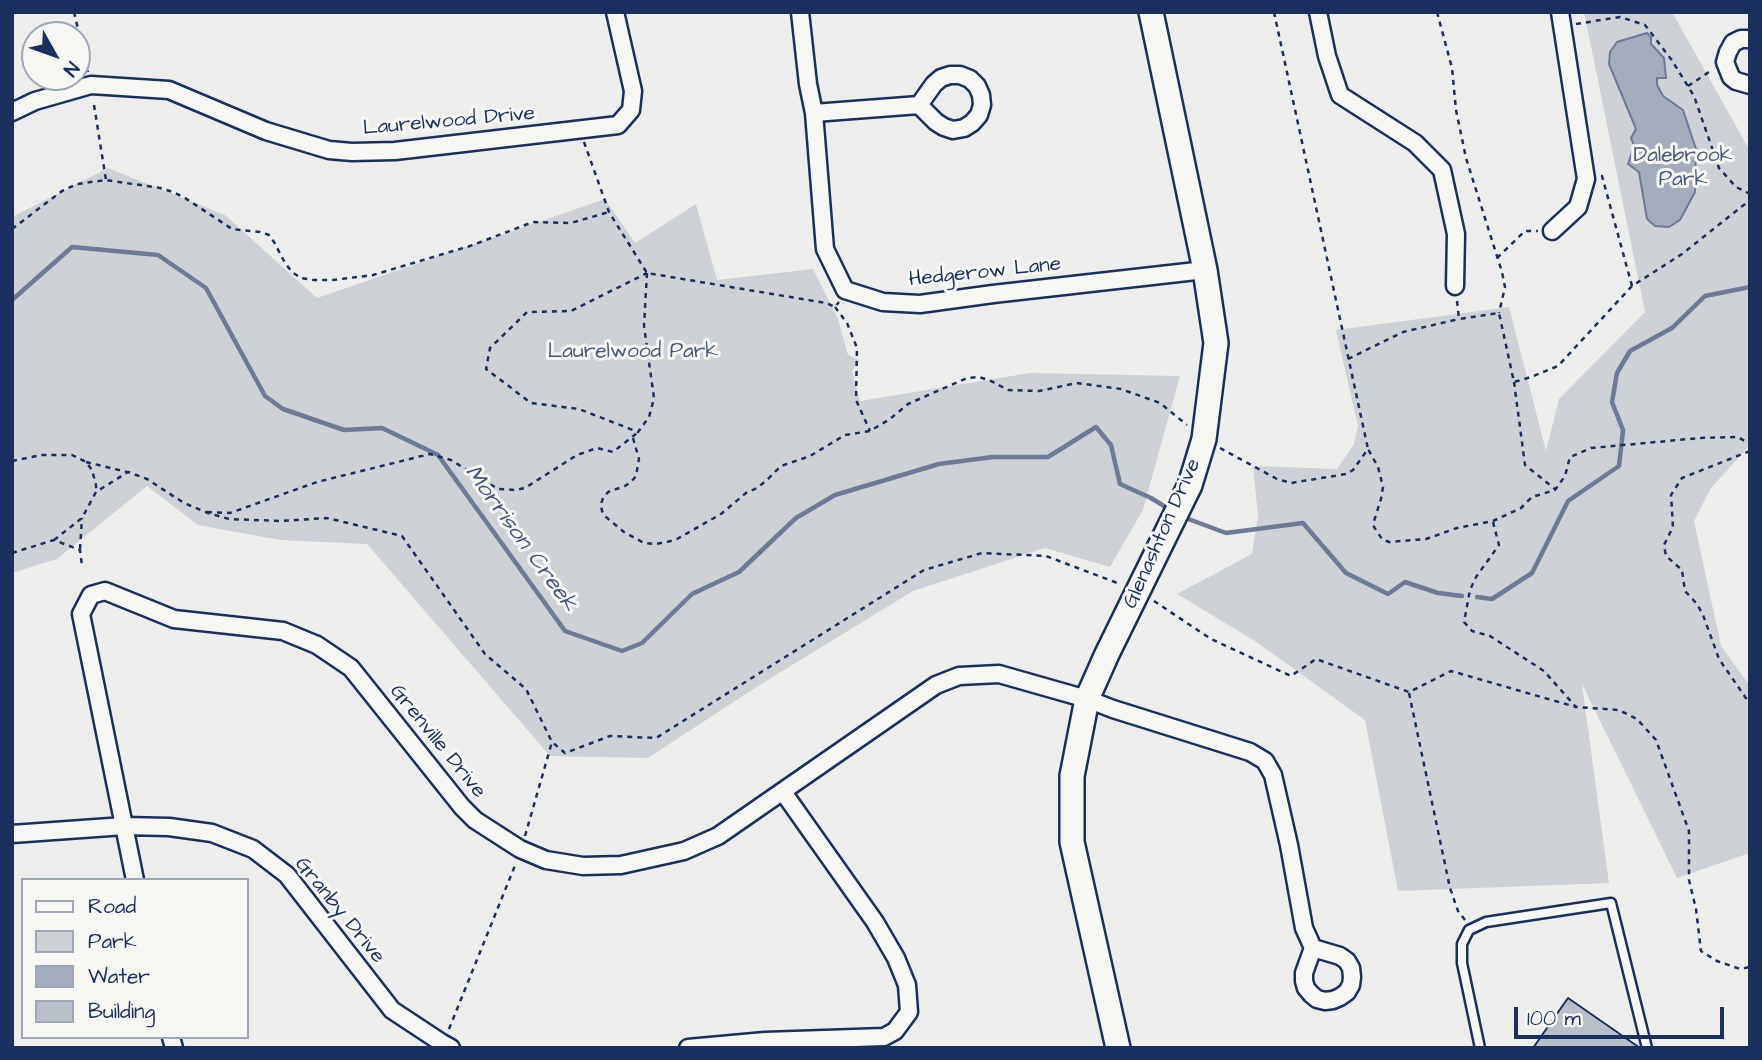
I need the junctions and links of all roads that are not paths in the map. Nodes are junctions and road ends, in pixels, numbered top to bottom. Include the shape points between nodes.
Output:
1 (615, 12) edge
2 (800, 12) edge
3 (1151, 12) edge
4 (1318, 12) edge
5 (1561, 19) edge
6 (1750, 39) edge
7 (1750, 85) edge
8 (919, 105) dead end
9 (12, 112) edge
10 (814, 113) junction
11 (1552, 231) road end
12 (1205, 270) junction
13 (1455, 286) road end
14 (1087, 699) junction
15 (783, 792) junction
16 (124, 826) junction
17 (12, 834) edge
18 (135, 878) edge
19 (1313, 948) dead end
20 (447, 1046) edge
21 (688, 1048) edge
22 (1118, 1048) edge
23 (1480, 1048) edge
24 (1647, 1048) edge

1 - 9 street, Laurelwood Drive via 633,91 631,110 618,125 352,152 329,150 266,131 169,90 91,85
2 - 10 street, Hedgerow Lane
3 - 12 street, Glenashton Drive
4 - 13 street via 1340,95 1415,143 1442,170 1456,234
5 - 11 street via 1586,179 1578,207
6 - 7 street via 1733,43 1725,62 1731,77
8 - 10 street
10 - 12 street, Hedgerow Lane via 824,249 845,290 883,302 920,304
12 - 14 street, Glenashton Drive via 1216,343 1204,439 1189,485
14 - 15 street, Grenville Drive via 999,674 959,677 936,685
14 - 19 street, Grenville Drive via 1250,752 1265,761 1273,775 1304,928
14 - 22 street, Glenashton Drive via 1072,776 1072,842
15 - 16 street, Grenville Drive via 718,836 684,851 621,865 583,866 546,860 475,820 351,668 317,645 283,631 174,619 106,591 91,595 81,614
15 - 21 street via 876,922 906,985 909,1012 895,1031 884,1037
16 - 17 street, Granby Drive
16 - 18 street, Grenville Drive
16 - 20 street, Granby Drive via 212,833 253,849 287,875 392,1010
23 - 24 lane via 1462,963 1462,944 1469,930 1486,922 1611,903

